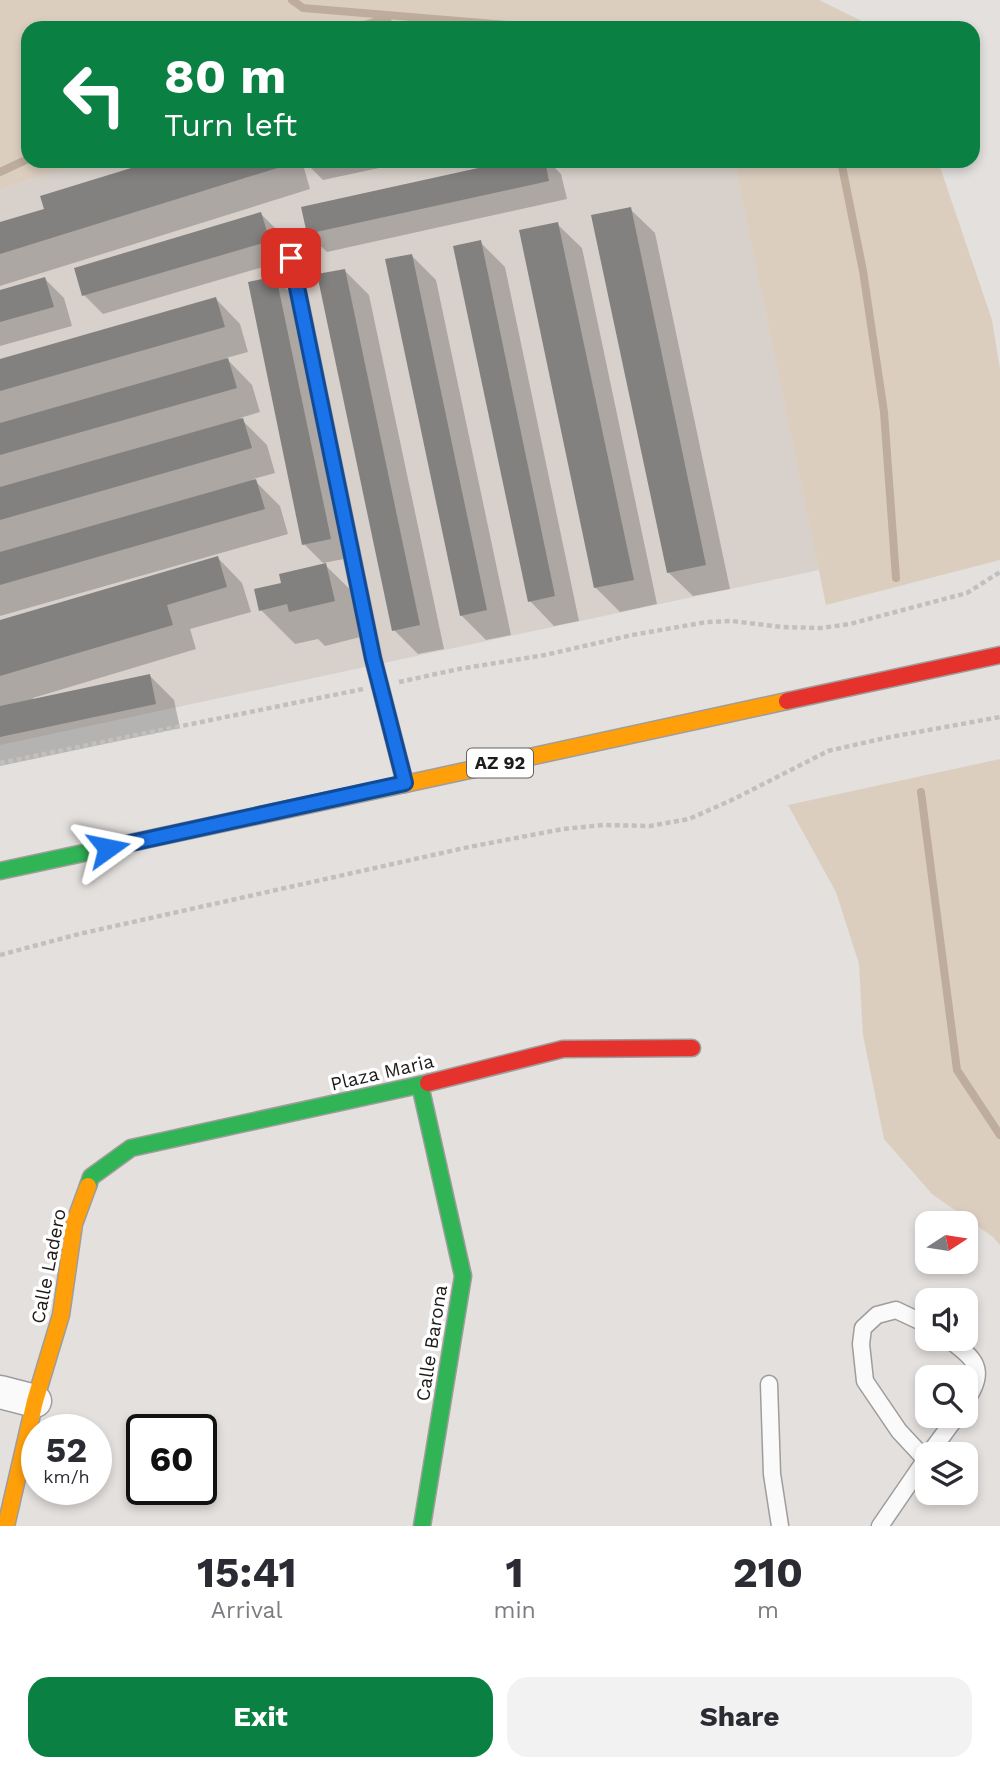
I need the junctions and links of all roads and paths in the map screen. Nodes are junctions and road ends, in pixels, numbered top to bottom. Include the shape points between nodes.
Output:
1 (291, 258) dead end
2 (1000, 572) edge
3 (1000, 655) edge
4 (380, 685) junction
5 (1000, 717) edge
6 (0, 763) edge
7 (405, 783) junction
8 (0, 871) edge
9 (0, 955) edge
10 (692, 1048) dead end
11 (420, 1085) junction
12 (91, 1177) joint
13 (915, 1319) edge
14 (964, 1351) edge
15 (975, 1365) edge
16 (769, 1384) dead end
17 (0, 1392) edge
18 (35, 1401) junction
19 (915, 1446) edge
20 (915, 1475) edge
21 (6, 1526) edge
22 (422, 1526) edge
23 (780, 1526) edge
24 (880, 1526) edge

1 - 4 lane
2 - 4 path via 967,593 850,624 821,628 707,622
3 - 7 street, AZ 92 / AZ 92
4 - 6 path
4 - 7 lane
5 - 9 path via 828,751 689,819 650,826 563,829 469,847
7 - 8 street, AZ 92 / AZ 92
10 - 11 street, Plaza Maria via 564,1049
11 - 12 street, Plaza Maria via 131,1148
11 - 22 street, Calle Barona via 463,1276
12 - 18 street, Calle Ladero via 74,1224 61,1315
13 - 19 lane via 896,1310 877,1315 863,1328 861,1344 865,1381 899,1431
14 - 15 lane
16 - 23 lane via 772,1474
17 - 18 street
18 - 21 street, Calle Ladero
20 - 24 lane

